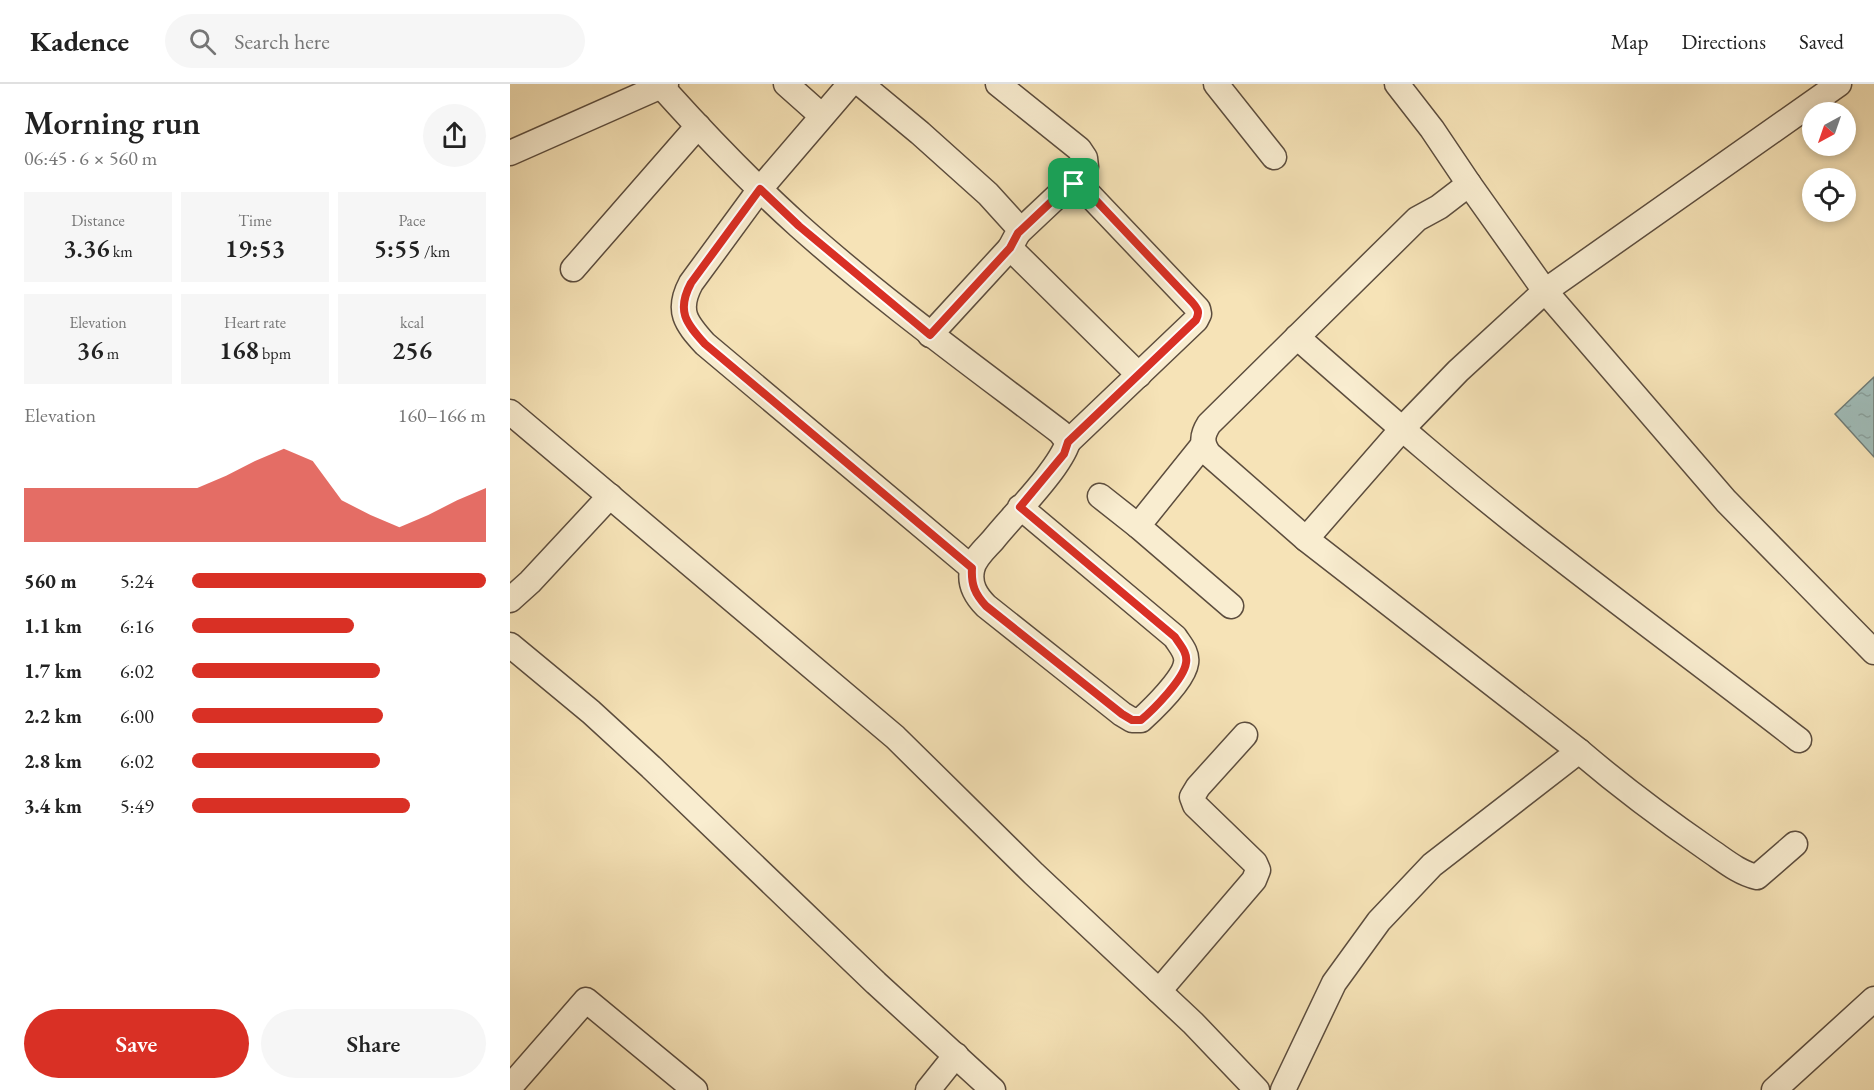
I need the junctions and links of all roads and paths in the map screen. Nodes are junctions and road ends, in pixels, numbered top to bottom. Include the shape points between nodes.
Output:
1 (786, 84) edge
2 (850, 84) edge
3 (861, 84) edge
4 (998, 84) edge
5 (1216, 84) edge
6 (1397, 84) edge
7 (1839, 84) edge
8 (664, 85) edge
9 (822, 116) junction
10 (698, 126) junction
11 (510, 153) edge
12 (1274, 157) dead end
13 (1074, 184) junction
14 (1469, 184) junction
15 (760, 189) junction
16 (1014, 240) junction
17 (573, 269) dead end
18 (1545, 291) junction
19 (930, 335) junction
20 (1297, 337) junction
21 (1139, 375) junction
22 (510, 412) edge
23 (1402, 429) junction
24 (1068, 442) junction
25 (1203, 445) junction
26 (610, 496) junction
27 (1100, 496) dead end
28 (1020, 507) junction
29 (1138, 526) junction
30 (1306, 539) junction
31 (972, 568) junction
32 (510, 600) edge
33 (1231, 606) dead end
34 (510, 645) edge
35 (1874, 652) edge
36 (1245, 735) dead end
37 (1799, 740) dead end
38 (1579, 751) junction
39 (1795, 844) dead end
40 (1159, 991) junction
41 (1874, 999) edge
42 (956, 1055) junction
43 (510, 1087) edge
44 (695, 1090) edge
45 (928, 1090) edge
46 (993, 1090) edge
47 (1257, 1090) edge
48 (1283, 1090) edge
49 (1773, 1090) edge

1 - 9 street
2 - 9 street
3 - 16 street via 988,194 1013,220
4 - 13 street via 1079,149 1086,167
5 - 12 street
6 - 14 street
7 - 18 street
8 - 10 street
8 - 11 street
9 - 15 street
10 - 15 street
10 - 17 street
13 - 16 street
13 - 21 street via 1090,194 1198,309 1196,320
14 - 18 street
14 - 20 street via 1417,219
15 - 19 street
15 - 31 street via 685,293 684,316 690,328
16 - 19 street
16 - 21 street
18 - 23 street
18 - 35 street via 1726,501
19 - 24 street via 1060,432
20 - 23 street
20 - 25 street via 1209,424
21 - 24 street
22 - 26 street
23 - 30 street
23 - 37 street via 1553,552
24 - 28 street via 1064,454
25 - 29 street
25 - 30 street
26 - 32 street
26 - 40 street via 895,737
27 - 29 street
28 - 31 street
28 - 31 street via 1175,637 1185,652 1186,664 1179,678 1148,714 1141,720 1132,720 986,606 976,596
29 - 33 street
30 - 38 street
34 - 42 street via 651,767
36 - 40 street via 1192,797 1195,805 1258,870 1254,880
38 - 39 street via 1745,875 1757,877
38 - 48 street via 1432,865 1379,921 1334,983
40 - 47 street
41 - 49 street
42 - 45 street
42 - 46 street
43 - 44 street via 586,1000

